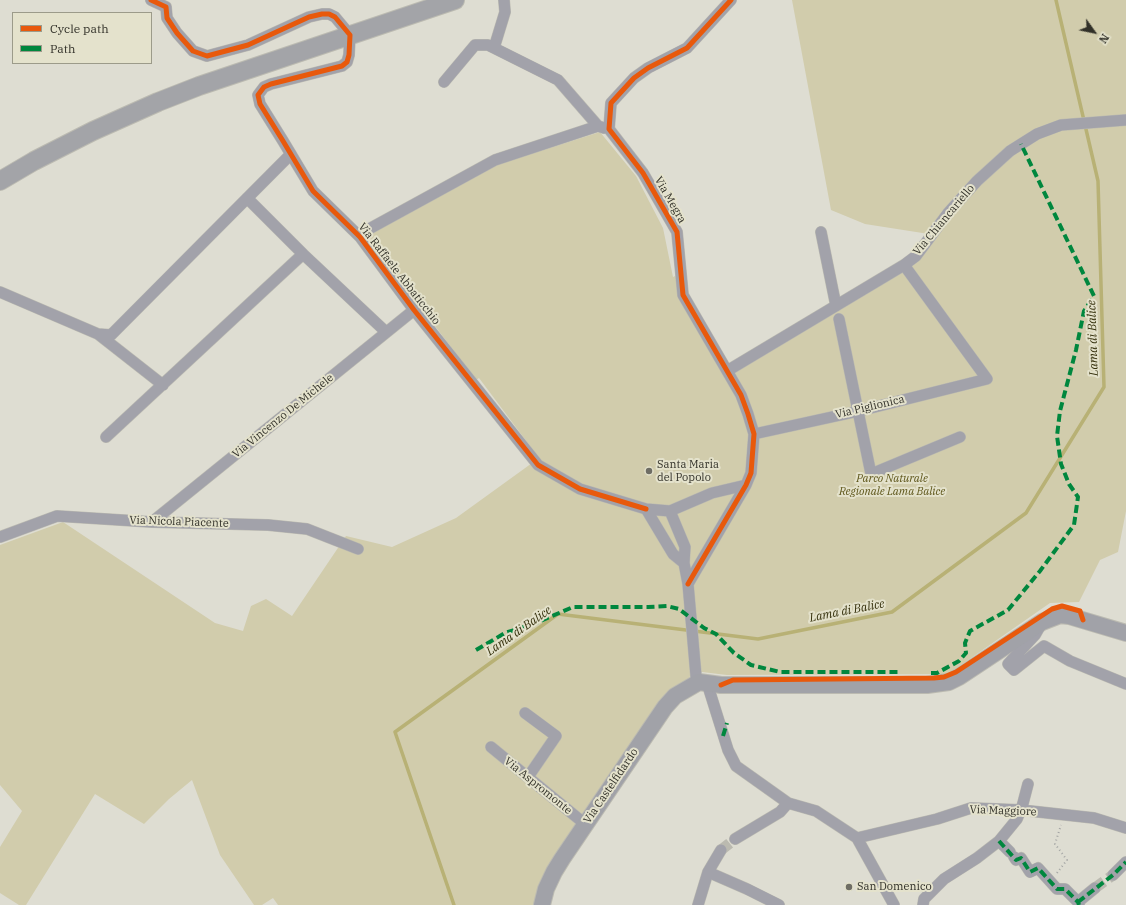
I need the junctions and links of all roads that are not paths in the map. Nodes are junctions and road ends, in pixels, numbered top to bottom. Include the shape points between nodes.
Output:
1 (151, 0) edge
2 (455, 0) edge
3 (504, 0) edge
4 (731, 0) edge
5 (168, 4) edge
6 (350, 35) junction
7 (494, 48) junction
8 (444, 82) dead end
9 (1126, 120) edge
10 (603, 128) junction
11 (291, 154) junction
12 (0, 181) edge
13 (247, 198) junction
14 (821, 232) dead end
15 (358, 235) junction
16 (303, 254) junction
17 (904, 265) junction
18 (0, 292) edge
19 (836, 306) junction
20 (414, 310) junction
21 (839, 319) dead end
22 (386, 332) junction
23 (98, 334) junction
24 (727, 371) junction
25 (163, 384) junction
26 (859, 410) junction
27 (754, 434) junction
28 (960, 437) dead end
29 (106, 438) dead end
30 (746, 485) junction
31 (646, 509) junction
32 (670, 511) junction
33 (152, 522) junction
34 (0, 537) edge
35 (358, 549) dead end
36 (684, 563) junction
37 (688, 584) junction
38 (1042, 622) junction
39 (1126, 632) edge
40 (700, 680) junction
41 (1126, 684) edge
42 (525, 713) dead end
43 (491, 747) dead end
44 (528, 777) junction
45 (1028, 784) dead end
46 (788, 803) junction
47 (1021, 810) junction
48 (585, 824) junction
49 (1126, 828) edge
50 (857, 838) junction
51 (735, 839) tunnel mouth
52 (999, 841) junction
53 (721, 850) tunnel mouth
54 (1126, 862) edge
55 (708, 872) junction
56 (1113, 874) tunnel mouth
57 (1095, 888) tunnel mouth
58 (1079, 903) edge
59 (542, 905) edge
60 (698, 905) edge
61 (779, 905) edge
62 (894, 905) edge
63 (923, 905) edge

1 - 5 street
2 - 6 main road
3 - 7 street via 505,12
4 - 10 street via 688,48 634,78 611,102
5 - 6 street via 167,18 177,33 193,51 207,56 248,46 309,17 322,14 335,17
6 - 11 street, Via Raffaele Abbaticchio via 349,55 342,66 271,84 264,87 258,95 260,104
6 - 12 main road via 158,102 63,146
7 - 8 street, Via Megra via 488,45 475,45
7 - 10 street, Via Megra via 558,80
9 - 17 street, Via Chiancariello via 1061,125 1037,134 1010,151 977,181 948,213 916,256
10 - 15 street via 495,160
10 - 24 street, Via Megra via 643,173 677,232 683,295
11 - 13 street
11 - 15 street, Via Raffaele Abbaticchio via 313,192
13 - 16 street
13 - 23 street via 111,335
14 - 19 street
15 - 20 street, Via Raffaele Abbaticchio
16 - 22 street
16 - 25 street
17 - 19 street, Via Chiancariello
17 - 26 street, Via Piglionica via 987,380
18 - 23 street
19 - 24 street, Via Chiancariello
20 - 22 street, Via Vincenzo De Michele
20 - 31 street, Via Raffaele Abbaticchio via 538,465 580,489
21 - 26 street
22 - 33 street, Via Vincenzo De Michele
23 - 25 street
24 - 27 street, Via Megra via 741,395
25 - 29 street
26 - 27 street, Via Piglionica
26 - 28 street via 871,474
27 - 30 street, Via Megra via 750,473
30 - 32 street via 712,493
30 - 37 street, Via Megra
31 - 32 street, Via Raffaele Abbaticchio
31 - 36 street via 673,554
32 - 36 street via 685,547
33 - 34 street, Via Nicola Piacente via 57,516
33 - 35 street, Via Nicola Piacente via 268,525 307,529
36 - 37 street
37 - 40 street
38 - 39 street via 1060,615 1069,616
38 - 40 street via 949,682 927,685 721,685
38 - 41 street via 1035,635 1008,664 1014,670 1044,646 1070,661
40 - 46 street via 736,766
40 - 48 street, Via Castelfidardo via 665,707
42 - 44 street via 556,736
43 - 44 street, Via Aspromonte
44 - 48 street, Via Aspromonte
45 - 47 street
46 - 50 street via 816,811
46 - 51 street via 780,812
47 - 49 street, Via Maggiore via 1094,818
47 - 50 street, Via Maggiore via 971,808
47 - 52 street
48 - 59 street, Via Castelfidardo via 554,872
50 - 62 street
52 - 58 street via 1016,860 1021,858 1030,872 1038,868 1056,889 1065,889
52 - 63 street via 944,878 924,899
53 - 55 street
54 - 56 street
55 - 60 street
55 - 61 street
57 - 58 street

